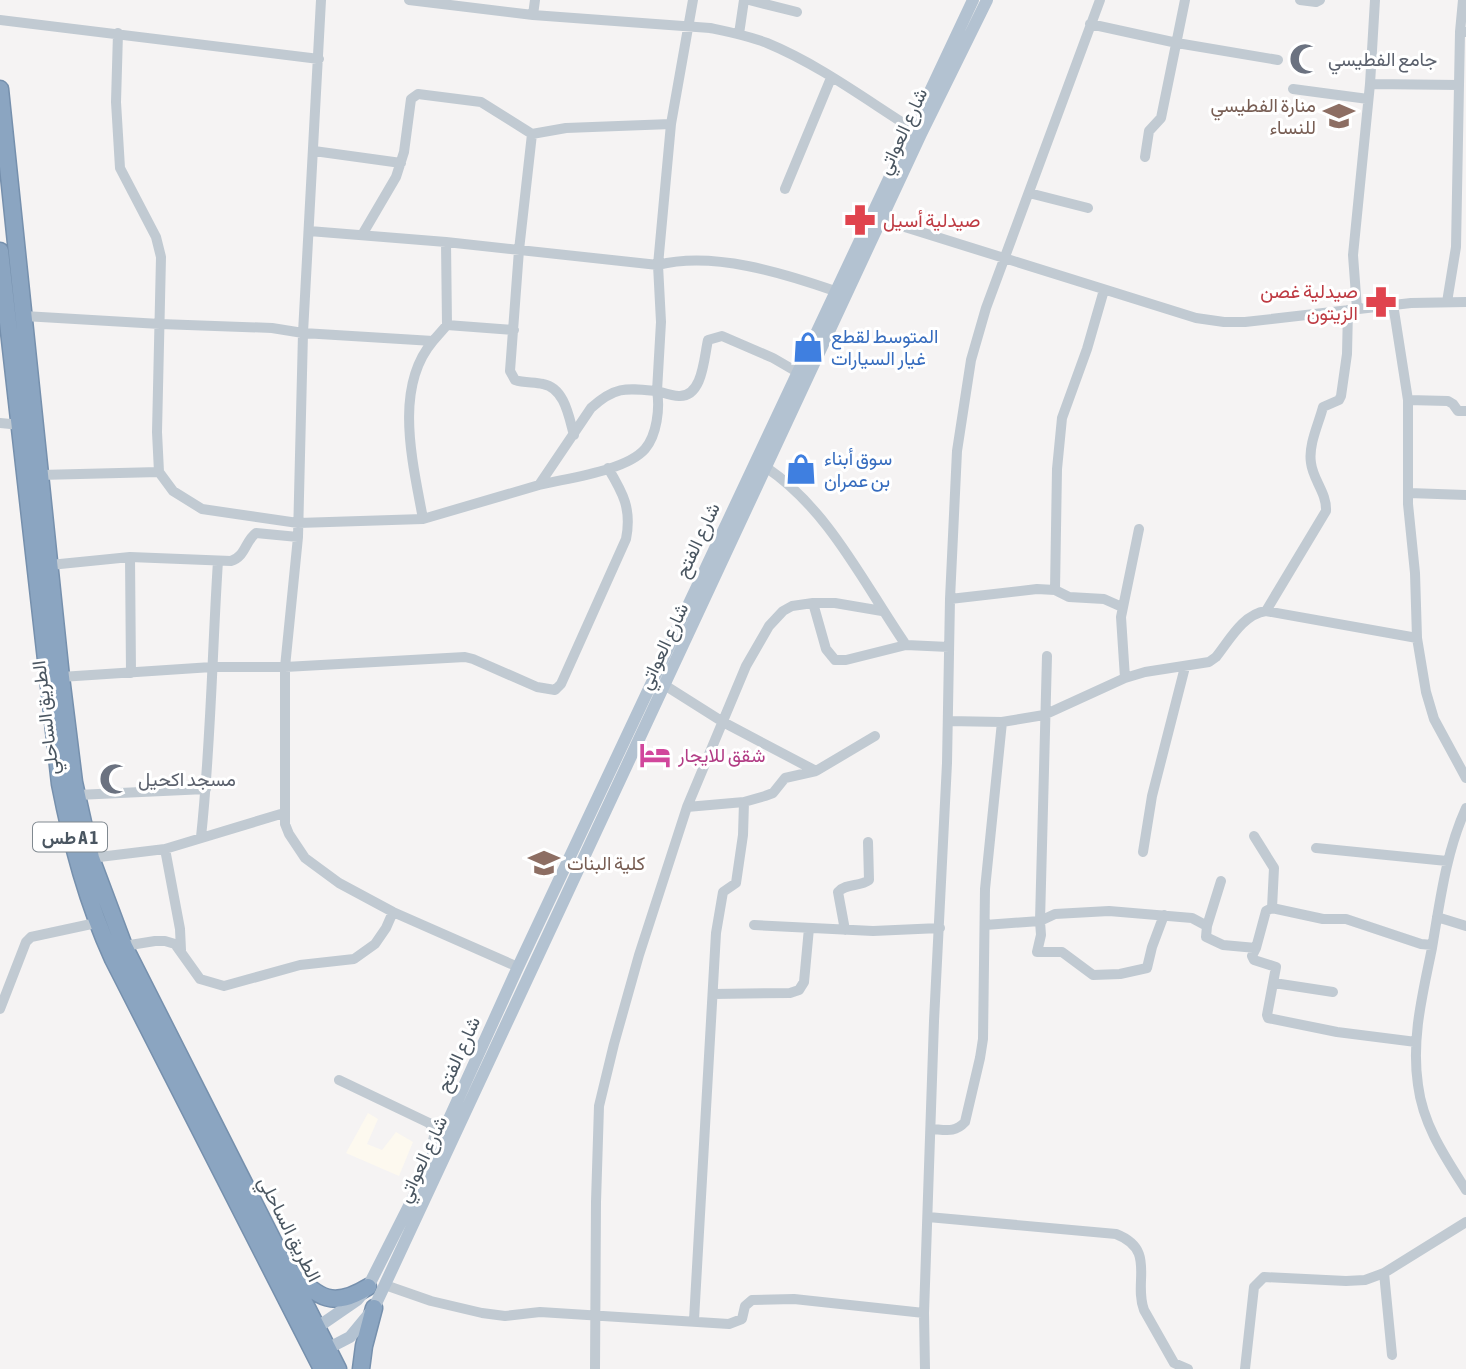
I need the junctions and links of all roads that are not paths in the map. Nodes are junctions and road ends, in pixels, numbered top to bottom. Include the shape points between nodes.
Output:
1 (321, 0) edge
2 (409, 0) edge
3 (535, 0) edge
4 (693, 0) edge
5 (747, 0) edge
6 (973, 0) edge
7 (987, 0) edge
8 (1100, 0) edge
9 (1185, 0) edge
10 (1300, 0) edge
11 (1320, 0) edge
12 (1375, 0) edge
13 (1463, 0) edge
14 (797, 12) dead end
15 (533, 15) junction
16 (0, 20) edge
17 (1090, 24) junction
18 (689, 26) junction
19 (1463, 32) edge
20 (118, 33) junction
21 (739, 34) junction
22 (1177, 43) junction
23 (319, 59) junction
24 (1278, 60) dead end
25 (831, 78) junction
26 (1370, 84) junction
27 (1459, 85) junction
28 (0, 89) edge
29 (1293, 89) dead end
30 (1368, 99) junction
31 (671, 124) junction
32 (911, 128) junction
33 (532, 134) junction
34 (314, 151) junction
35 (1145, 158) dead end
36 (401, 163) junction
37 (785, 189) dead end
38 (1029, 193) junction
39 (1088, 208) dead end
40 (876, 218) junction
41 (309, 231) junction
42 (362, 235) junction
43 (446, 242) junction
44 (519, 250) junction
45 (0, 251) edge
46 (1005, 257) junction
47 (658, 265) junction
48 (2, 287) edge
49 (1104, 290) junction
50 (835, 291) junction
51 (1447, 302) junction
52 (1466, 302) edge
53 (1393, 304) junction
54 (1352, 310) junction
55 (24, 316) junction
56 (160, 324) junction
57 (447, 325) junction
58 (514, 330) junction
59 (303, 333) junction
60 (433, 341) junction
61 (802, 375) junction
62 (657, 391) junction
63 (1408, 400) junction
64 (1466, 411) edge
65 (0, 422) edge
66 (21, 425) junction
67 (574, 436) junction
68 (608, 468) junction
69 (766, 468) junction
70 (159, 472) junction
71 (40, 475) junction
72 (538, 485) junction
73 (1409, 493) junction
74 (1466, 495) edge
75 (423, 519) junction
76 (298, 523) junction
77 (1139, 529) dead end
78 (298, 537) junction
79 (130, 557) junction
80 (218, 561) junction
81 (50, 565) junction
82 (1055, 590) junction
83 (950, 599) junction
84 (813, 603) junction
85 (1122, 607) junction
86 (882, 611) junction
87 (1266, 611) junction
88 (1417, 638) junction
89 (906, 645) junction
90 (949, 647) junction
91 (1047, 656) dead end
92 (212, 667) junction
93 (285, 667) junction
94 (1185, 667) junction
95 (131, 673) junction
96 (61, 677) junction
97 (1125, 678) junction
98 (666, 686) junction
99 (1044, 715) junction
100 (948, 721) junction
101 (723, 722) junction
102 (1002, 722) junction
103 (875, 736) dead end
104 (816, 771) junction
105 (1466, 778) edge
106 (206, 789) junction
107 (77, 795) junction
108 (596, 801) junction
109 (744, 802) junction
110 (608, 807) junction
111 (687, 807) junction
112 (1466, 808) edge
113 (284, 813) junction
114 (1254, 836) dead end
115 (201, 837) junction
116 (867, 842) dead end
117 (1317, 848) dead end
118 (165, 849) junction
119 (1143, 852) dead end
120 (92, 858) junction
121 (1447, 861) junction
122 (1221, 881) dead end
123 (1272, 908) junction
124 (393, 912) junction
125 (1164, 915) junction
126 (1437, 917) junction
127 (1040, 921) junction
128 (96, 923) junction
129 (754, 925) dead end
130 (985, 925) junction
131 (1207, 926) junction
132 (1466, 926) edge
133 (809, 928) junction
134 (940, 928) junction
135 (845, 930) junction
136 (1432, 945) junction
137 (124, 946) junction
138 (1256, 948) junction
139 (181, 950) junction
140 (518, 967) junction
141 (1274, 983) junction
142 (1333, 992) dead end
143 (713, 995) junction
144 (0, 1009) edge
145 (1416, 1042) junction
146 (483, 1059) junction
147 (339, 1080) dead end
148 (932, 1129) junction
149 (437, 1146) junction
150 (1466, 1190) edge
151 (928, 1217) junction
152 (1466, 1223) edge
153 (285, 1266) junction
154 (1384, 1273) junction
155 (385, 1285) junction
156 (368, 1287) junction
157 (374, 1308) junction
158 (924, 1313) junction
159 (597, 1317) junction
160 (694, 1320) junction
161 (311, 1332) junction
162 (1392, 1354) dead end
163 (322, 1357) edge
164 (338, 1369) edge
165 (361, 1369) edge
166 (596, 1369) edge
167 (925, 1369) edge
168 (1188, 1369) edge
169 (1245, 1369) edge

1 - 23 street
2 - 15 street
3 - 15 street
4 - 18 street
5 - 14 street
5 - 21 street
6 - 32 main road, شارع الفتح
7 - 40 main road, شارع العواتي
8 - 17 street
9 - 22 street
10 - 11 street
12 - 26 street
13 - 19 street
15 - 18 street
16 - 20 street
17 - 22 street
17 - 38 street
18 - 21 street
18 - 31 street
19 - 27 street
20 - 23 street
20 - 56 street via 120,168 162,257
21 - 25 street via 767,43
22 - 24 street
22 - 35 street via 1161,118 1149,131
23 - 34 street
25 - 32 street
25 - 37 street
26 - 27 street
26 - 30 street
27 - 51 street via 1456,247
28 - 55 highway, الطريق الساحلي / طس A 1
29 - 30 street
30 - 54 street
31 - 33 street via 566,128
31 - 47 street
32 - 40 main road, شارع الفتح
33 - 36 street via 481,102 418,94 411,99
33 - 44 street
34 - 36 street
34 - 41 street
36 - 42 street
38 - 39 street
38 - 46 street
40 - 46 street
40 - 50 main road, شارع الفتح
40 - 61 main road, شارع العواتي
41 - 42 street
41 - 59 street
42 - 43 street
43 - 44 street
43 - 57 street
44 - 47 street
44 - 58 street
45 - 48 highway, الطريق الساحلي / طس A 1
46 - 49 street
46 - 83 street via 986,308 962,406
47 - 50 street via 705,260
47 - 62 street
48 - 66 highway, الطريق الساحلي / طس A 1
49 - 54 street via 1164,310 1224,322
49 - 82 street via 1062,418
50 - 61 main road, شارع الفتح
51 - 52 street
51 - 53 street
53 - 54 street
53 - 63 street
54 - 87 street via 1341,396 1323,407 1311,451 1326,511
55 - 56 street
55 - 71 highway, الطريق الساحلي / طس A 1
56 - 59 street
56 - 70 street
57 - 58 street
57 - 60 street
58 - 67 street via 512,377 549,385 559,394
59 - 60 street
59 - 76 street
60 - 75 street via 420,356 409,419
61 - 62 street via 722,336 708,340 693,392 679,396
61 - 69 main road, شارع العواتي
61 - 108 main road, شارع الفتح
62 - 67 street via 626,388 609,393 591,408
62 - 68 street via 655,427 645,449
63 - 64 street via 1448,401 1458,411
63 - 73 street
65 - 66 street
66 - 128 highway, الطريق الساحلي / طس A 1 via 60,784 71,842
67 - 72 street
68 - 72 street
68 - 93 street via 628,510 626,539 555,690 465,657
69 - 86 street via 802,495
69 - 98 main road, شارع العواتي
70 - 71 street
70 - 76 street via 173,491 202,509
71 - 81 highway, الطريق الساحلي / طس A 1
72 - 75 street
73 - 74 street
73 - 88 street
75 - 76 street
76 - 78 street
77 - 85 street
78 - 80 street via 256,533 237,559
78 - 93 street
79 - 80 street
79 - 81 street
79 - 95 street
80 - 92 street
81 - 96 highway, الطريق الساحلي / طس A 1
82 - 83 street via 1025,589
82 - 85 street
83 - 90 street
84 - 86 street
84 - 89 street via 826,649 835,660
84 - 101 street via 792,606 769,626
85 - 97 street
86 - 89 street
87 - 88 street
87 - 94 street via 1248,618 1209,662
88 - 105 street via 1434,719
89 - 90 street
90 - 100 street
91 - 99 street
92 - 93 street
92 - 95 street
92 - 106 street
93 - 113 street
94 - 97 street
94 - 119 street via 1152,796
95 - 96 street
96 - 107 highway, الطريق الساحلي / طس A 1
97 - 99 street
98 - 101 street
98 - 110 main road, شارع العواتي
99 - 102 street
99 - 127 street
100 - 102 street
100 - 134 street
101 - 104 street
101 - 111 street
102 - 130 street
103 - 104 street
104 - 109 street via 790,776 773,793
106 - 107 street
106 - 115 street
107 - 120 highway, الطريق الساحلي / طس A 1
108 - 110 main road
108 - 140 main road, شارع الفتح
109 - 111 street
109 - 143 street via 739,869 735,886 723,892 716,933
110 - 146 main road, شارع العواتي
111 - 159 street via 639,955 600,1106
112 - 121 street
113 - 115 street
113 - 124 street via 289,834 305,858 339,883
114 - 123 street via 1274,868
115 - 118 street
116 - 135 street via 869,880 838,892
117 - 121 street
118 - 120 street
118 - 139 street
120 - 137 highway, الطريق الساحلي / طس A 1
121 - 126 street
122 - 131 street
123 - 136 street via 1346,919
123 - 138 street via 1266,911
124 - 139 street via 365,954 300,965 236,984 224,986 200,979
124 - 140 street
125 - 127 street via 1109,911 1055,914
125 - 127 street via 1147,968 1120,974 1093,975 1062,952 1037,951
125 - 131 street via 1192,918
126 - 132 street
126 - 136 street
127 - 130 street
128 - 144 street via 30,937
128 - 161 highway, الطريق الساحلي / طس A 1
129 - 133 street
130 - 148 street via 983,1039 971,1100 959,1129
131 - 138 street via 1206,937 1211,941
133 - 135 street
133 - 143 street via 804,982 799,990
134 - 135 street
134 - 148 street
136 - 145 street
137 - 139 street via 165,941
137 - 153 highway, الطريق الساحلي / طس A 1
138 - 141 street via 1254,960 1276,967
140 - 146 main road, شارع الفتح
141 - 142 street
141 - 145 street via 1267,1014 1272,1020
143 - 160 street
145 - 150 street via 1423,1109 1434,1138
146 - 149 main road, شارع الفتح
146 - 155 main road, شارع العواتي
147 - 149 street via 429,1122
148 - 151 street
149 - 156 main road, شارع الفتح
151 - 158 street
151 - 168 street via 1116,1234 1129,1239 1140,1257 1144,1310 1174,1363
152 - 154 street
153 - 156 highway via 326,1298 344,1298
153 - 161 highway, الطريق الساحلي / طس A 1
154 - 162 street
154 - 169 street via 1356,1281 1258,1280
155 - 157 main road, شارع العواتي
155 - 159 street via 482,1313
156 - 161 main road
157 - 163 main road, شارع العواتي via 350,1338
157 - 165 highway
158 - 160 street via 794,1299 748,1303 739,1322
158 - 167 street
159 - 160 street
159 - 166 street
161 - 163 highway, الطريق الساحلي / طس A 1
163 - 164 highway, الطريق الساحلي / طس A 1

